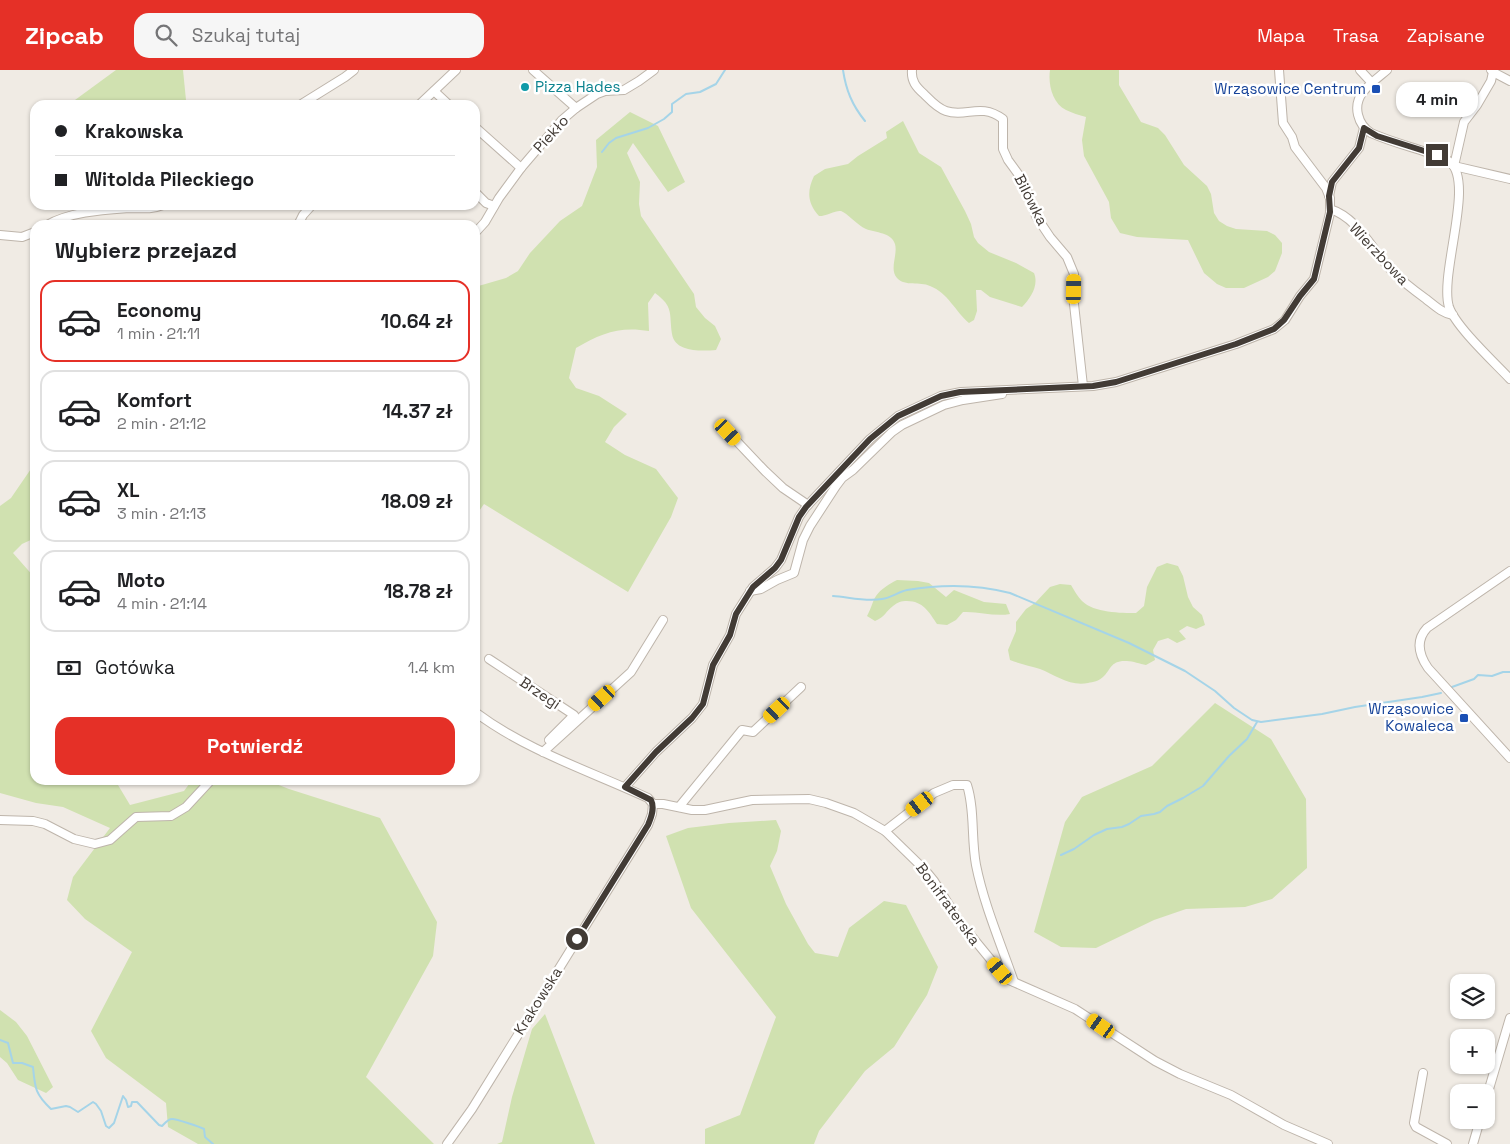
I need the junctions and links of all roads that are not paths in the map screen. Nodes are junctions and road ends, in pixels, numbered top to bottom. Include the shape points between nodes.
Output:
1 (354, 70) edge
2 (456, 70) edge
3 (533, 70) edge
4 (654, 70) edge
5 (1279, 70) edge
6 (1360, 70) edge
7 (1387, 70) edge
8 (1492, 71) edge
9 (912, 73) edge
10 (1510, 81) edge
11 (1372, 84) junction
12 (434, 91) junction
13 (308, 100) edge
14 (424, 100) edge
15 (444, 100) edge
16 (576, 108) junction
17 (1364, 128) junction
18 (480, 132) edge
19 (1454, 166) junction
20 (521, 168) junction
21 (1510, 179) edge
22 (1329, 196) junction
23 (480, 197) edge
24 (494, 206) junction
25 (110, 210) edge
26 (1330, 210) junction
27 (57, 220) edge
28 (480, 228) edge
29 (30, 234) edge
30 (0, 235) edge
31 (1453, 315) junction
32 (1510, 379) edge
33 (1083, 386) junction
34 (1034, 388) junction
35 (728, 432) dead end
36 (808, 505) junction
37 (1510, 571) edge
38 (750, 591) junction
39 (663, 620) dead end
40 (489, 659) dead end
41 (801, 687) dead end
42 (480, 716) edge
43 (541, 751) junction
44 (1510, 758) edge
45 (206, 785) edge
46 (625, 787) junction
47 (653, 804) junction
48 (679, 808) junction
49 (0, 820) edge
50 (885, 831) junction
51 (1014, 982) junction
52 (1510, 1018) edge
53 (1423, 1073) dead end
54 (1490, 1084) edge
55 (1477, 1129) edge
56 (447, 1144) edge
57 (1328, 1144) edge
58 (1446, 1144) edge
59 (1473, 1144) edge

1 - 13 street
2 - 12 street
3 - 16 street
4 - 16 street, Piekło via 624,90 597,94
5 - 22 street via 1284,123 1295,147
6 - 11 street
7 - 11 street
8 - 10 street
8 - 19 street via 1491,81 1464,122
9 - 33 street, Bilówka via 916,86 947,112 986,111 1003,118 1003,149 1008,160 1024,182 1036,216 1067,257 1074,274
11 - 17 street via 1359,102 1359,118
12 - 14 street
12 - 15 street
16 - 20 street, Piekło
17 - 19 street via 1377,136 1443,158
17 - 22 street via 1359,148 1332,182
18 - 20 street
19 - 21 street
19 - 31 street via 1458,195 1447,286
20 - 24 street, Piekło
22 - 26 street
23 - 24 street
24 - 28 street, Piekło
25 - 27 street
26 - 31 street, Wierzbowa via 1339,212 1361,232 1406,284 1444,313
26 - 33 street via 1314,279 1274,329 1160,369 1116,382
29 - 30 street via 22,237
31 - 32 street
33 - 34 street
34 - 36 street via 960,392 941,396 898,416 870,439
34 - 38 street via 947,404 892,432 836,486 803,540 794,573
35 - 36 street via 783,488
36 - 38 street via 799,517 781,560
37 - 44 street via 1427,628 1419,646 1428,668
38 - 46 street via 713,665 703,704
39 - 43 street via 631,672
40 - 43 street, Brzegi via 574,715
41 - 48 street via 753,732 742,730
42 - 43 street
43 - 46 street
45 - 49 street via 186,807 171,816 136,817 110,840 95,844 74,839 45,824
46 - 47 street via 648,798
47 - 48 street, Bonifraterska
47 - 56 street, Krakowska via 648,825
48 - 50 street, Bonifraterska via 705,810 752,800 809,799 854,813
50 - 51 street, Bonifraterska via 925,870 974,941 1008,980
50 - 51 street via 934,794 953,785 967,785 977,867
51 - 57 street, Bonifraterska via 1075,1009 1131,1047 1180,1074 1231,1095 1284,1125
52 - 54 street
53 - 58 street via 1414,1122 1416,1127
55 - 59 street

